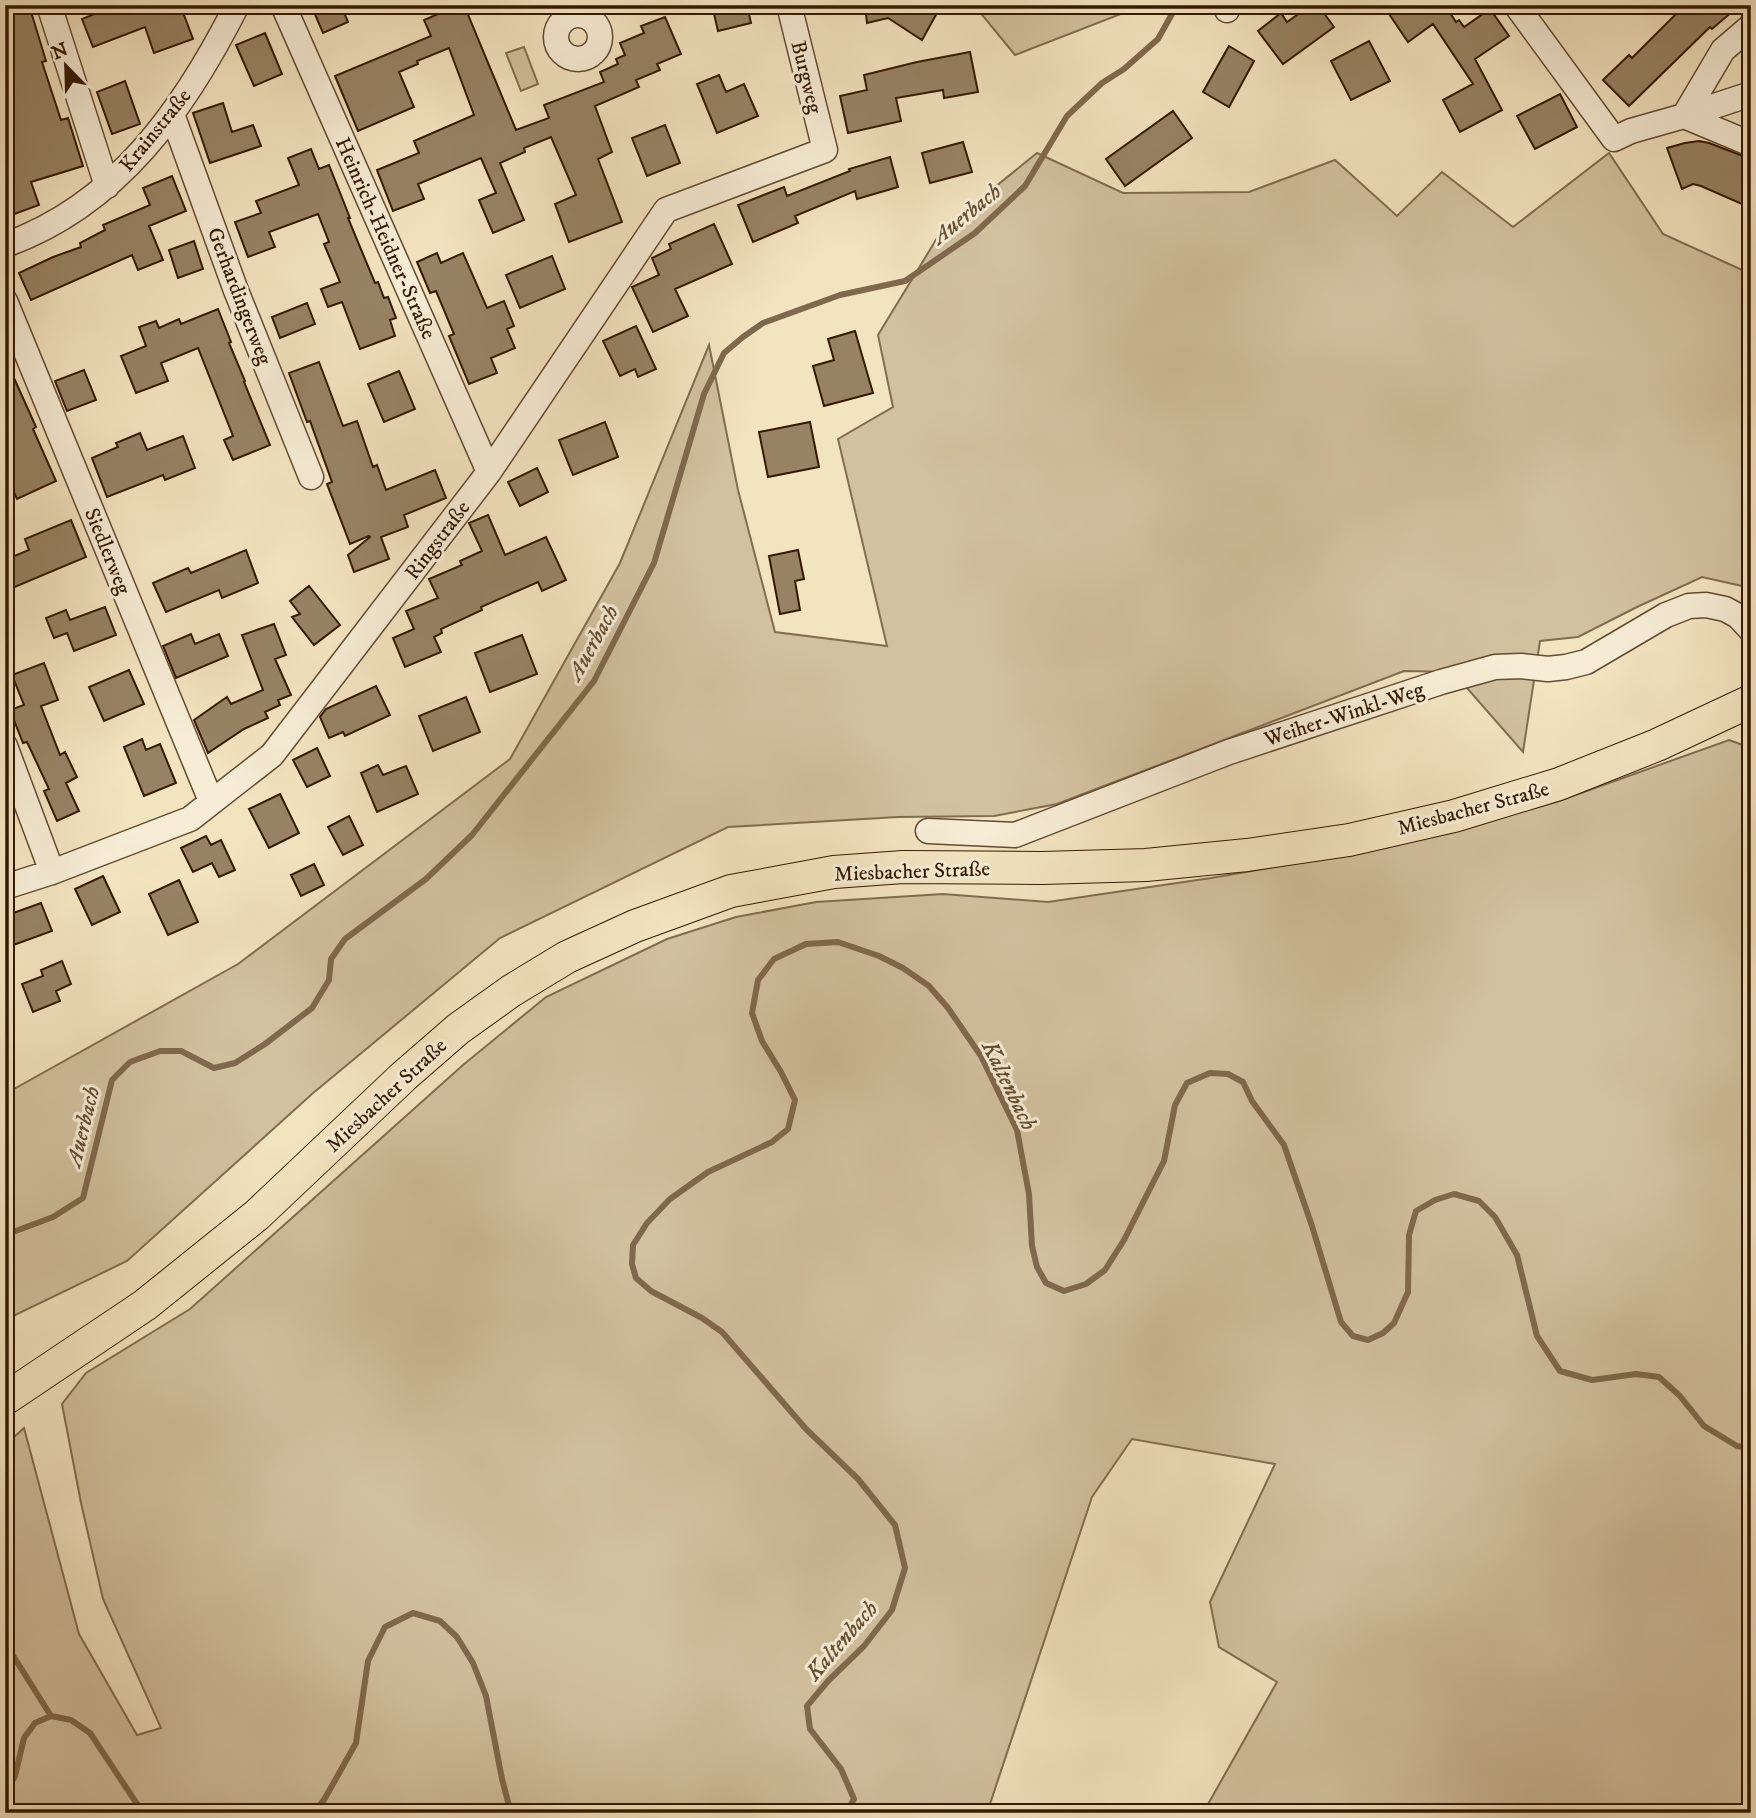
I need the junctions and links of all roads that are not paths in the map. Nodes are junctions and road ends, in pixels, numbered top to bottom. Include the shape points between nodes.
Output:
1 (49, 5) edge
2 (237, 5) edge
3 (282, 5) edge
4 (789, 5) edge
5 (1516, 5) edge
6 (1751, 26) edge
7 (1751, 94) edge
8 (173, 114) junction
9 (1684, 116) junction
10 (1751, 144) edge
11 (825, 150) joint
12 (107, 186) junction
13 (5, 245) edge
14 (5, 301) edge
15 (489, 472) junction
16 (311, 477) dead end
17 (1751, 630) edge
18 (1751, 701) edge
19 (5, 746) edge
20 (211, 801) junction
21 (928, 831) dead end
22 (52, 872) junction
23 (5, 887) edge
24 (5, 1399) edge

1 - 12 street
2 - 8 street, Krainstraße via 215,50
3 - 15 street, Heinrich-Heidner-Straße
4 - 11 street, Burgweg
5 - 9 street via 1614,139
6 - 9 street via 1723,50
7 - 9 street
8 - 12 street, Krainstraße via 142,153
8 - 16 street, Gerhardingerweg via 235,288
9 - 10 street
11 - 15 street, Ringstraße via 666,210
12 - 13 street, Krainstraße via 49,226
14 - 20 street, Siedlerweg
15 - 20 street, Ringstraße via 272,755
17 - 21 street, Weiher-Winkl-Weg via 1725,610 1689,606 1586,662 1548,669 1495,667 1441,682 1229,752 1015,835
18 - 24 main road, Miesbacher Straße via 1559,784 1454,816 1349,840 1146,864 834,872 731,891 659,916 567,957 458,1029 257,1215 145,1305
19 - 22 street
20 - 22 street, Ringstraße via 190,819
22 - 23 street, Ringstraße

